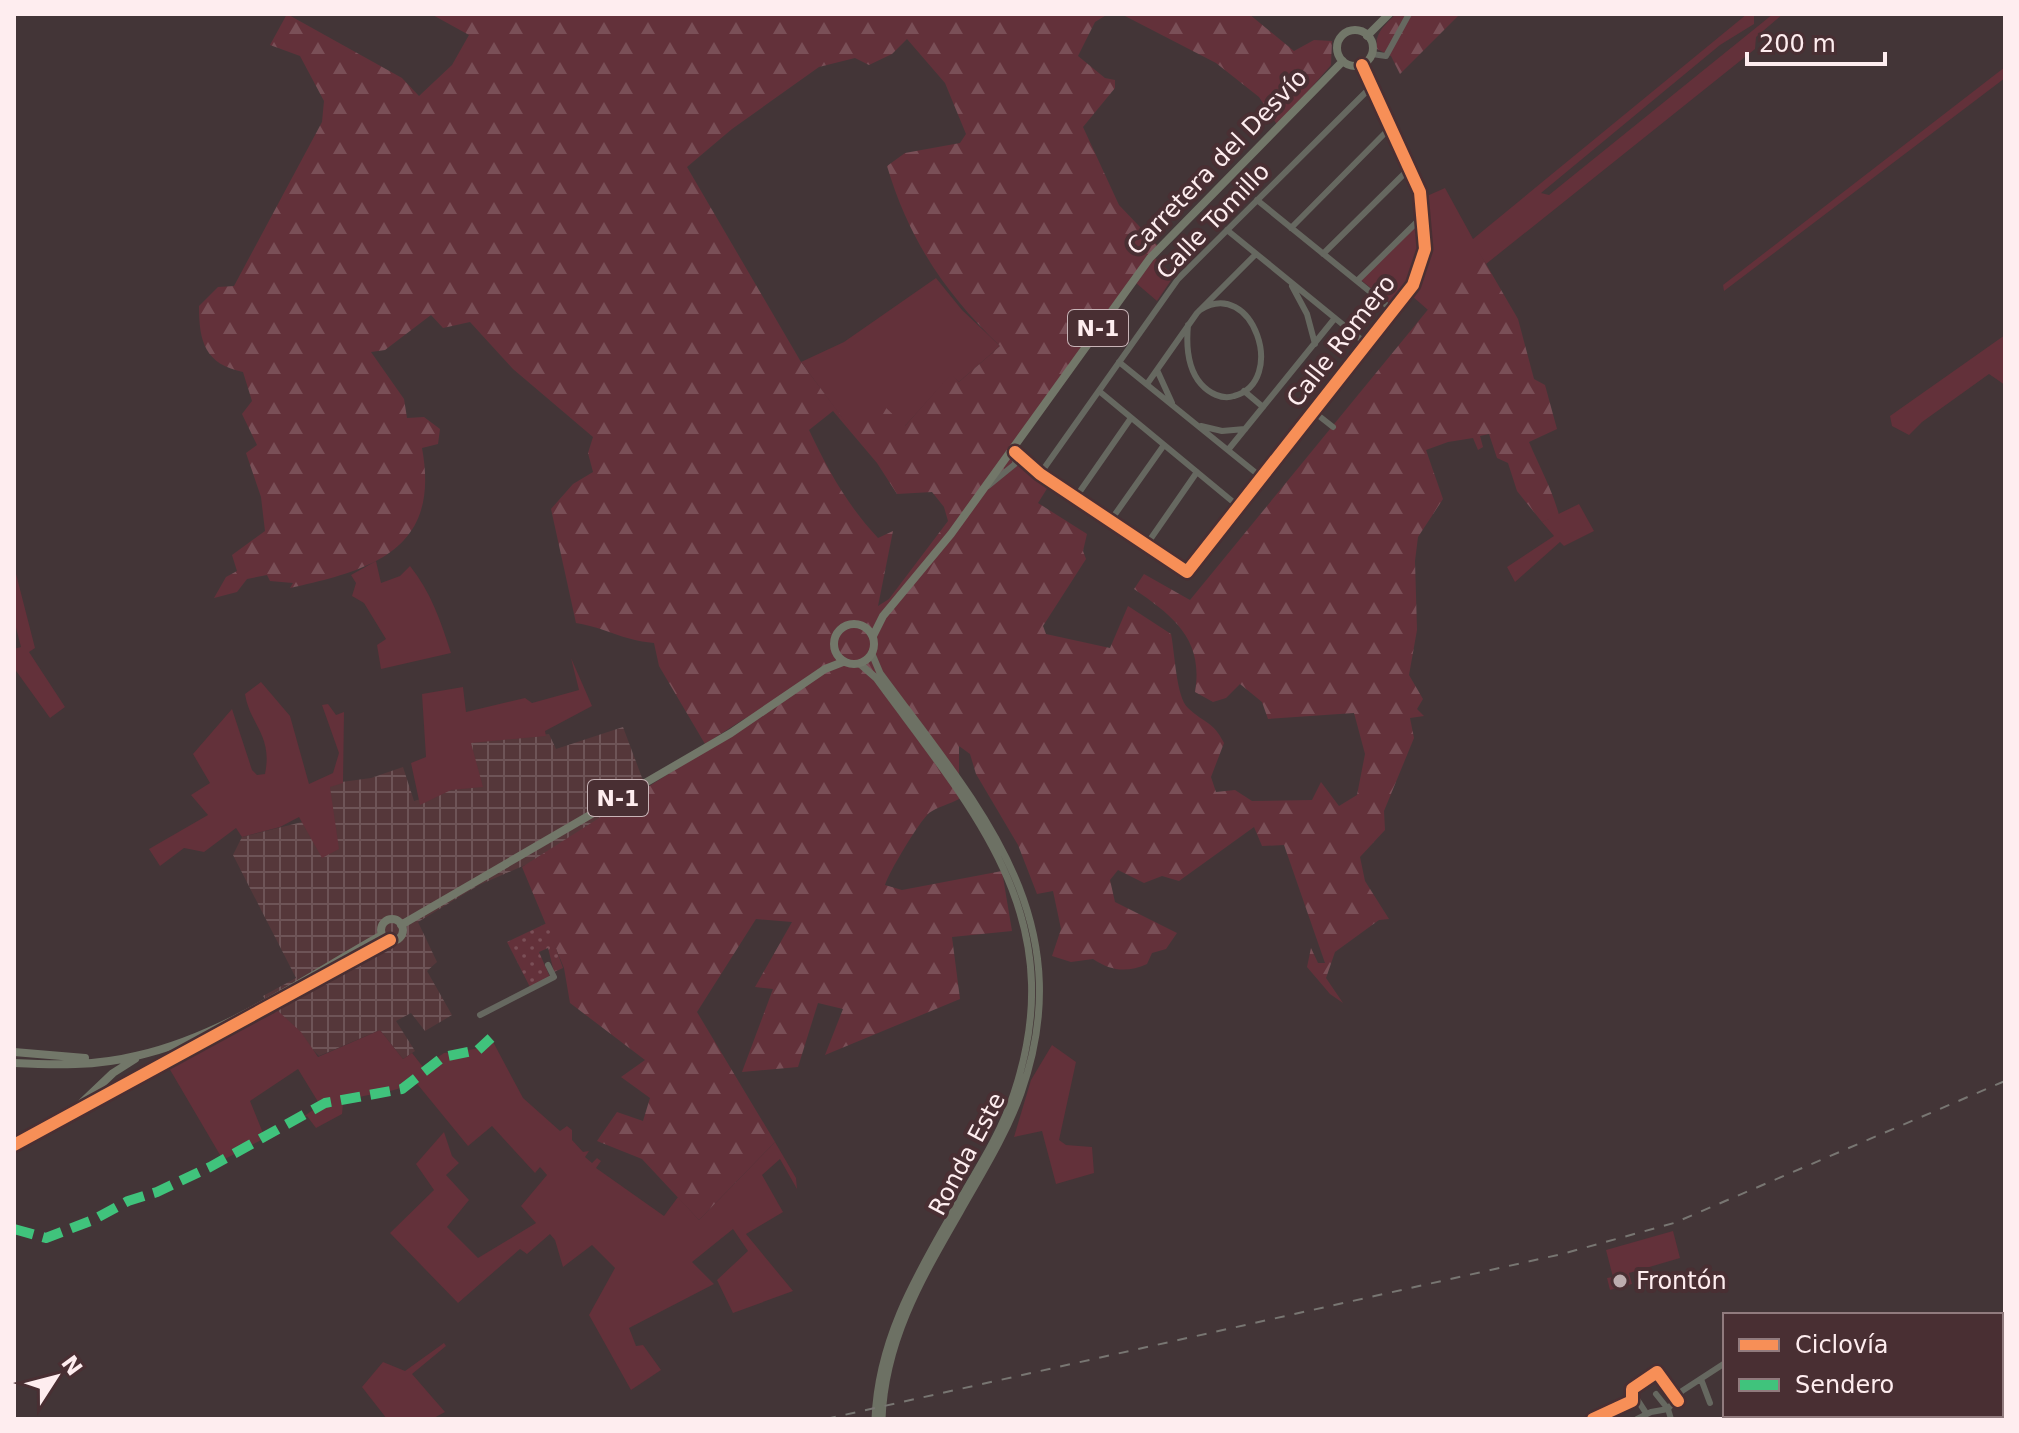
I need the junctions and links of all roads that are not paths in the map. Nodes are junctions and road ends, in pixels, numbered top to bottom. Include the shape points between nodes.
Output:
1 (1389, 14) edge
2 (1409, 14) edge
3 (1367, 36) junction
4 (1372, 54) junction
5 (1343, 61) junction
6 (1362, 65) junction
7 (1372, 86) junction
8 (1391, 127) junction
9 (1411, 167) junction
10 (1257, 200) junction
11 (1425, 214) junction
12 (1291, 228) junction
13 (1227, 230) junction
14 (1256, 254) junction
15 (1323, 254) junction
16 (1288, 280) junction
17 (1357, 281) junction
18 (1200, 310) junction
19 (1395, 312) junction
20 (1335, 318) junction
21 (1188, 325) junction
22 (1315, 344) junction
23 (1368, 345) junction
24 (1119, 362) junction
25 (1157, 370) junction
26 (1147, 384) junction
27 (1099, 391) junction
28 (1244, 391) junction
29 (1263, 407) junction
30 (1175, 408) junction
31 (1314, 412) junction
32 (1131, 418) junction
33 (1194, 423) junction
34 (1333, 427) dead end
35 (1245, 429) junction
36 (1164, 445) junction
37 (1228, 450) junction
38 (1013, 451) junction
39 (1197, 472) junction
40 (1040, 474) junction
41 (1261, 477) junction
42 (1076, 497) junction
43 (1238, 506) junction
44 (1111, 520) junction
45 (1147, 544) junction
46 (883, 616) junction
47 (863, 626) junction
48 (873, 636) junction
49 (834, 650) junction
50 (872, 654) junction
51 (843, 662) junction
52 (860, 664) junction
53 (825, 669) junction
54 (401, 925) junction
55 (386, 938) junction
56 (548, 965) dead end
57 (480, 1015) dead end
58 (207, 1037) junction
59 (14, 1052) edge
60 (145, 1054) junction
61 (14, 1063) edge
62 (72, 1112) junction
63 (14, 1145) edge
64 (1723, 1364) edge
65 (1701, 1379) junction
66 (1631, 1390) junction
67 (1656, 1394) dead end
68 (1678, 1401) junction
69 (1710, 1403) dead end
70 (1670, 1412) edge
71 (1646, 1413) junction
72 (875, 1419) edge
73 (882, 1419) edge
74 (1593, 1419) edge
75 (1637, 1419) edge

1 - 3 highway, N-1
2 - 4 street via 1386,56
3 - 4 highway
3 - 5 highway, N-1 via 1358,31 1345,34 1338,45
4 - 6 highway
5 - 6 highway
5 - 38 highway, Carretera del Desvío / N-1 via 1150,258
6 - 7 street, Calle Romero
7 - 8 street, Calle Romero
7 - 10 street, Calle Tomillo
8 - 9 street, Calle Romero
8 - 12 street
9 - 11 street, Calle Romero
9 - 15 street
10 - 12 street
10 - 13 street, Calle Tomillo
11 - 17 street
11 - 19 street, Calle Romero via 1425,249 1413,285
12 - 15 street
13 - 14 street
13 - 24 street, Calle Tomillo via 1178,279
14 - 16 street
14 - 18 street
15 - 17 street
16 - 20 street
16 - 22 street via 1307,314
17 - 19 street
18 - 21 street
18 - 28 street via 1212,303 1231,305 1252,324 1260,362
19 - 23 street, Calle Romero
20 - 22 street
20 - 23 street
21 - 25 street
21 - 28 street via 1188,353 1199,381 1216,395
22 - 29 street
23 - 31 street, Calle Romero
24 - 26 street
24 - 27 street, Calle Tomillo
25 - 26 street
25 - 30 street
26 - 30 street
27 - 32 street
27 - 40 street, Calle Tomillo
28 - 29 street
29 - 35 street
30 - 33 street
31 - 34 street
31 - 41 street, Calle Romero
32 - 36 street
32 - 42 street
33 - 35 street via 1222,431
33 - 37 street
35 - 37 street
36 - 39 street
36 - 44 street
37 - 41 street
38 - 40 street
38 - 46 highway, Carretera del Desvío / N-1
39 - 43 street
39 - 45 street
40 - 42 street
41 - 43 street, Calle Romero
42 - 44 street
43 - 45 street, Calle Romero via 1187,572
44 - 45 street
46 - 47 highway, Carretera del Desvío / N-1
46 - 48 highway, Carretera del Desvío / N-1
47 - 48 highway
47 - 49 highway, N-1 via 841,629
48 - 50 highway, N-1
49 - 51 highway
49 - 53 highway, N-1
50 - 52 highway
50 - 73 main road, Ronda Este via 1012,865 1033,937 1038,978 1033,1047 1020,1095 902,1321 885,1380
51 - 52 highway, N-1
51 - 53 highway, N-1
52 - 72 main road, Ronda Este via 876,678 988,833 1019,904 1031,980 1026,1047 1014,1094 903,1301 883,1361
53 - 54 highway, N-1 via 713,744
54 - 55 highway via 400,936
54 - 55 highway via 387,920 381,926
55 - 58 highway
56 - 57 street via 554,977
58 - 60 highway
58 - 62 street
59 - 60 highway via 80,1059
60 - 61 highway via 73,1064
60 - 62 highway via 113,1073
62 - 63 street
64 - 65 street
65 - 68 street via 1682,1391
65 - 69 street
66 - 68 street via 1657,1372
66 - 71 street
66 - 74 street via 1632,1401
67 - 70 street
68 - 70 street
70 - 71 street
71 - 75 street

